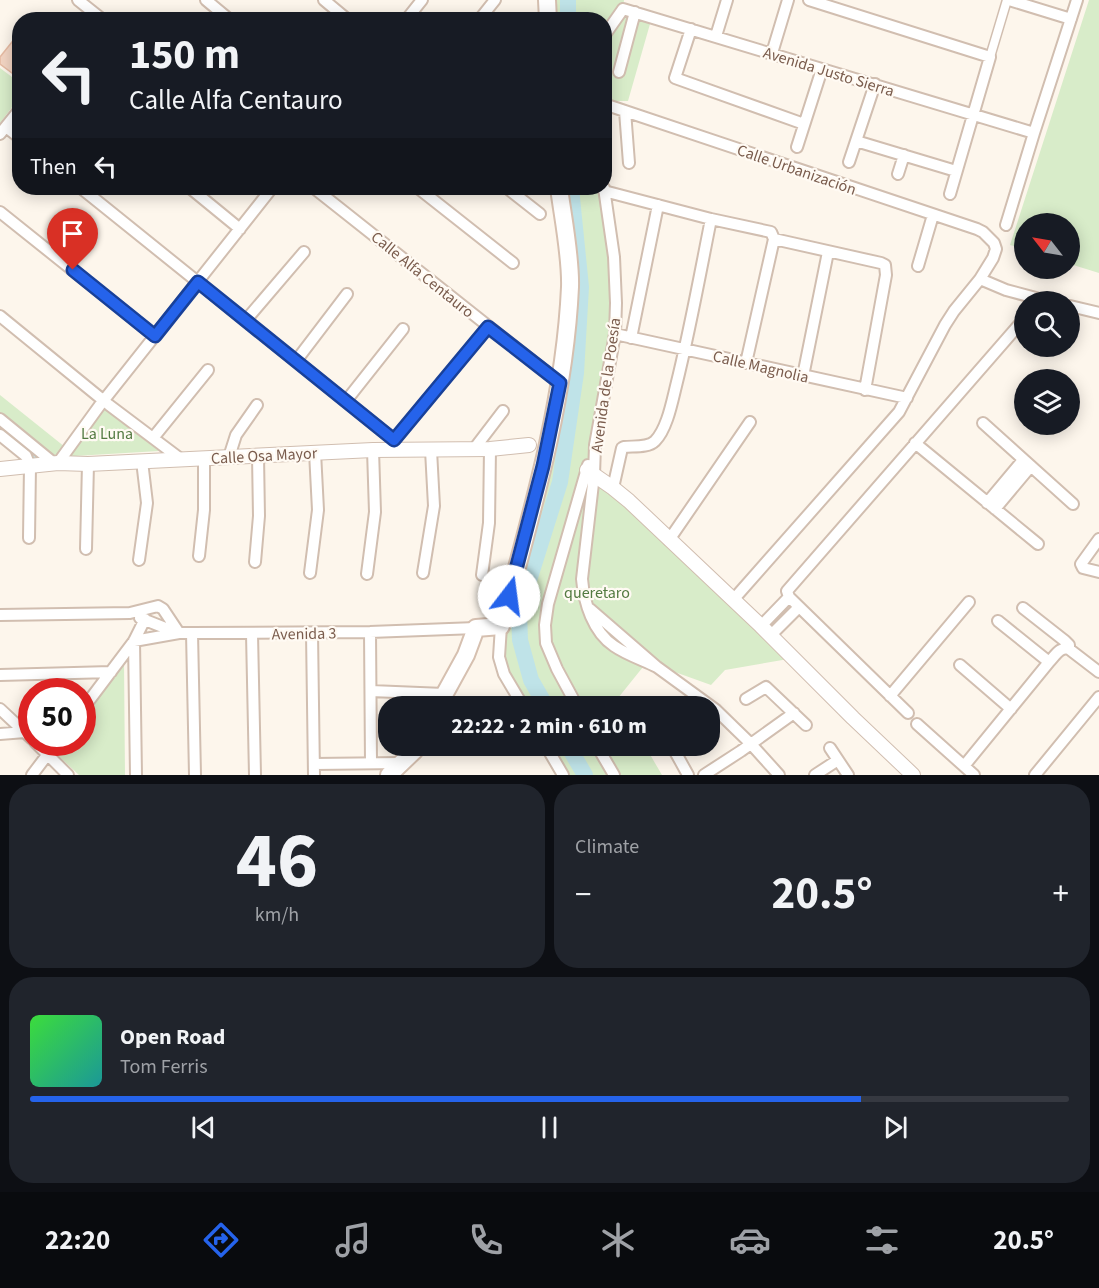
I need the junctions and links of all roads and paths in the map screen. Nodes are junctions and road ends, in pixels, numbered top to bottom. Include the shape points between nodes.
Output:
1 (78, 0) edge
2 (206, 0) edge
3 (324, 0) edge
4 (422, 0) edge
5 (727, 0) edge
6 (788, 0) edge
7 (809, 0) edge
8 (1008, 0) edge
9 (1077, 0) edge
10 (623, 4) edge
11 (91, 12) edge
12 (220, 12) edge
13 (338, 12) edge
14 (412, 12) edge
15 (635, 12) junction
16 (1071, 20) junction
17 (612, 23) edge
18 (691, 29) junction
19 (716, 36) junction
20 (772, 54) junction
21 (990, 57) junction
22 (822, 69) junction
23 (618, 72) dead end
24 (875, 84) junction
25 (612, 107) edge
26 (625, 111) junction
27 (973, 114) junction
28 (804, 124) junction
29 (1034, 133) junction
30 (856, 141) junction
31 (797, 147) dead end
32 (904, 155) junction
33 (849, 162) dead end
34 (629, 163) dead end
35 (956, 171) junction
36 (898, 174) dead end
37 (612, 191) edge
38 (950, 194) dead end
39 (90, 195) edge
40 (199, 195) edge
41 (267, 195) edge
42 (323, 195) edge
43 (427, 195) edge
44 (516, 195) edge
45 (560, 195) edge
46 (605, 195) edge
47 (658, 205) junction
48 (0, 212) edge
49 (540, 214) dead end
50 (933, 214) junction
51 (711, 219) junction
52 (1006, 225) dead end
53 (240, 229) junction
54 (774, 239) junction
55 (304, 252) dead end
56 (828, 252) junction
57 (513, 264) dead end
58 (918, 266) dead end
59 (980, 279) junction
60 (198, 282) junction
61 (1014, 292) edge
62 (347, 294) dead end
63 (1080, 308) edge
64 (1099, 313) edge
65 (0, 316) edge
66 (246, 320) junction
67 (488, 327) junction
68 (403, 329) dead end
69 (1014, 330) edge
70 (615, 334) junction
71 (155, 336) junction
72 (631, 338) junction
73 (686, 349) junction
74 (296, 361) junction
75 (746, 363) junction
76 (208, 370) dead end
77 (803, 376) junction
78 (560, 383) junction
79 (865, 390) junction
80 (907, 398) junction
81 (104, 401) junction
82 (346, 401) junction
83 (257, 405) dead end
84 (503, 411) dead end
85 (0, 419) edge
86 (750, 422) dead end
87 (983, 423) dead end
88 (0, 435) edge
89 (153, 438) junction
90 (915, 443) junction
91 (393, 445) junction
92 (529, 445) dead end
93 (490, 448) junction
94 (474, 449) junction
95 (373, 450) junction
96 (431, 450) junction
97 (315, 452) junction
98 (258, 456) junction
99 (229, 457) junction
100 (204, 459) junction
101 (182, 460) junction
102 (142, 461) junction
103 (1027, 463) junction
104 (56, 464) junction
105 (88, 464) junction
106 (30, 466) junction
107 (0, 469) edge
108 (591, 472) junction
109 (613, 488) junction
110 (1073, 504) dead end
111 (991, 506) junction
112 (29, 538) dead end
113 (1099, 539) edge
114 (669, 540) junction
115 (1038, 544) dead end
116 (86, 549) dead end
117 (199, 556) dead end
118 (139, 560) dead end
119 (255, 562) dead end
120 (1099, 572) edge
121 (310, 573) dead end
122 (423, 573) dead end
123 (367, 574) dead end
124 (482, 575) dead end
125 (789, 597) junction
126 (733, 600) junction
127 (969, 602) dead end
128 (799, 607) junction
129 (1023, 608) dead end
130 (130, 613) junction
131 (0, 615) edge
132 (145, 620) junction
133 (998, 621) dead end
134 (501, 626) junction
135 (476, 628) junction
136 (766, 631) junction
137 (370, 632) junction
138 (179, 633) junction
139 (192, 633) junction
140 (312, 633) junction
141 (252, 634) junction
142 (134, 641) junction
143 (1067, 648) junction
144 (1049, 662) junction
145 (960, 665) dead end
146 (111, 672) junction
147 (1099, 672) edge
148 (0, 675) edge
149 (371, 691) junction
150 (96, 692) edge
151 (410, 696) edge
152 (443, 696) edge
153 (517, 696) edge
154 (572, 696) edge
155 (890, 696) junction
156 (1099, 697) edge
157 (746, 699) dead end
158 (0, 709) edge
159 (1011, 709) junction
160 (794, 713) junction
161 (908, 713) dead end
162 (917, 724) dead end
163 (806, 725) dead end
164 (18, 726) edge
165 (0, 734) edge
166 (18, 735) edge
167 (751, 744) junction
168 (830, 748) dead end
169 (47, 756) edge
170 (49, 756) edge
171 (409, 756) edge
172 (552, 756) edge
173 (603, 756) edge
174 (678, 756) edge
175 (838, 760) junction
176 (371, 763) junction
177 (401, 763) junction
178 (964, 766) junction
179 (314, 769) edge
180 (32, 775) edge
181 (68, 775) edge
182 (136, 775) edge
183 (195, 775) edge
184 (255, 775) edge
185 (389, 775) edge
186 (563, 775) edge
187 (614, 775) edge
188 (688, 775) edge
189 (704, 775) edge
190 (779, 775) edge
191 (815, 775) edge
192 (848, 775) edge
193 (913, 775) edge
194 (974, 775) edge
195 (1035, 775) edge

1 - 11 street
2 - 12 street
3 - 13 street
4 - 14 street
5 - 19 street
6 - 20 street
7 - 21 street
8 - 16 street
8 - 21 street
9 - 16 street
10 - 15 street, Avenida Justo Sierra
10 - 17 street
15 - 18 street, Avenida Justo Sierra
15 - 23 street
16 - 29 street
18 - 19 street, Avenida Justo Sierra
18 - 28 street via 675,78
19 - 20 street, Avenida Justo Sierra
20 - 22 street, Avenida Justo Sierra
21 - 27 street
22 - 24 street, Avenida Justo Sierra
22 - 28 street
24 - 27 street, Avenida Justo Sierra
24 - 30 street
25 - 26 street, Calle Urbanización
26 - 34 street
26 - 50 street, Calle Urbanización
27 - 29 street, Avenida Justo Sierra
27 - 35 street
28 - 31 street
29 - 52 street
30 - 32 street
30 - 33 street
32 - 35 street
32 - 36 street
35 - 38 street
37 - 47 street
39 - 60 street
40 - 53 street
41 - 53 street
42 - 67 street, Calle Alfa Centauro
43 - 57 street
44 - 49 street
45 - 78 main road via 570,270
46 - 70 street, Avenida de la Poesía via 614,257
47 - 51 street
47 - 72 street
48 - 71 street
50 - 58 street
50 - 59 street, Calle Urbanización via 977,230 994,243 993,258
51 - 54 street via 766,230
51 - 73 street
53 - 60 street
54 - 56 street
54 - 75 street
55 - 66 street
56 - 77 street
56 - 79 street via 881,263 887,269
59 - 61 street
59 - 80 street via 954,311
60 - 66 street
60 - 71 street
62 - 74 street
63 - 64 street
65 - 81 street
66 - 74 street
67 - 78 street, Calle Alfa Centauro
67 - 91 street
68 - 82 street
69 - 90 street
70 - 72 street, Calle Magnolia
70 - 108 street, Avenida de la Poesía
71 - 81 street
72 - 73 street, Calle Magnolia
73 - 75 street, Calle Magnolia
73 - 109 street via 660,434 649,445 622,448
74 - 82 street
75 - 77 street, Calle Magnolia
76 - 89 street
77 - 79 street, Calle Magnolia
78 - 134 main road via 543,466
79 - 80 street, Calle Magnolia
80 - 126 street via 895,417
81 - 89 street
81 - 104 street
82 - 91 street
83 - 99 street via 236,435
84 - 94 street
85 - 104 street
86 - 114 street
87 - 103 street
88 - 106 street via 26,456
89 - 101 street
90 - 111 street
90 - 125 street via 789,588
91 - 95 street, Calle Osa Mayor
91 - 96 street, Calle Osa Mayor
92 - 93 street, Calle Osa Mayor
93 - 94 street, Calle Osa Mayor
93 - 124 street via 489,522
94 - 96 street, Calle Osa Mayor
95 - 97 street, Calle Osa Mayor
95 - 123 street via 375,512
96 - 122 street via 434,506
97 - 98 street, Calle Osa Mayor
97 - 121 street via 318,510
98 - 99 street, Calle Osa Mayor
98 - 119 street
99 - 100 street, Calle Osa Mayor
100 - 101 street, Calle Osa Mayor
100 - 117 street
101 - 102 street, Calle Osa Mayor
102 - 105 street, Calle Osa Mayor
102 - 118 street via 147,503
103 - 110 street
103 - 111 street
104 - 105 street, Calle Osa Mayor
104 - 106 street, Calle Osa Mayor
105 - 116 street
106 - 107 street, Calle Osa Mayor
106 - 112 street
108 - 109 street
108 - 154 street via 548,604 545,625 546,643
108 - 167 street via 582,579 594,623 604,638 657,667 716,710
109 - 114 street
111 - 115 street
113 - 120 street via 1081,564
114 - 126 street
125 - 128 street
125 - 136 street
126 - 136 street
127 - 155 street
128 - 136 street
128 - 155 street
129 - 143 street via 1065,640
130 - 131 street
130 - 132 street
130 - 138 street via 161,607
132 - 138 street
132 - 142 street
133 - 144 street
134 - 135 main road
134 - 153 street via 499,657
135 - 137 street, Avenida 3
135 - 152 main road
136 - 193 street
137 - 140 street, Avenida 3
137 - 149 street
138 - 139 street, Avenida 3
138 - 142 street, Avenida 3
139 - 141 street, Avenida 3
139 - 183 street
140 - 141 street, Avenida 3
140 - 179 street
141 - 184 street
142 - 146 street
142 - 182 street
143 - 144 street
143 - 147 street
144 - 159 street
145 - 159 street
146 - 148 street
146 - 150 street
149 - 151 street
149 - 176 street
155 - 161 street
156 - 195 street
157 - 160 street via 766,687
158 - 164 street
159 - 178 street
160 - 163 street
160 - 167 street
162 - 178 street
165 - 166 street
167 - 189 street
167 - 190 street
168 - 175 street
169 - 180 street
170 - 181 street
171 - 177 main road
172 - 186 street
173 - 187 street
174 - 188 street
175 - 191 street
175 - 192 street
176 - 177 street
176 - 179 street
177 - 185 main road
178 - 194 street

